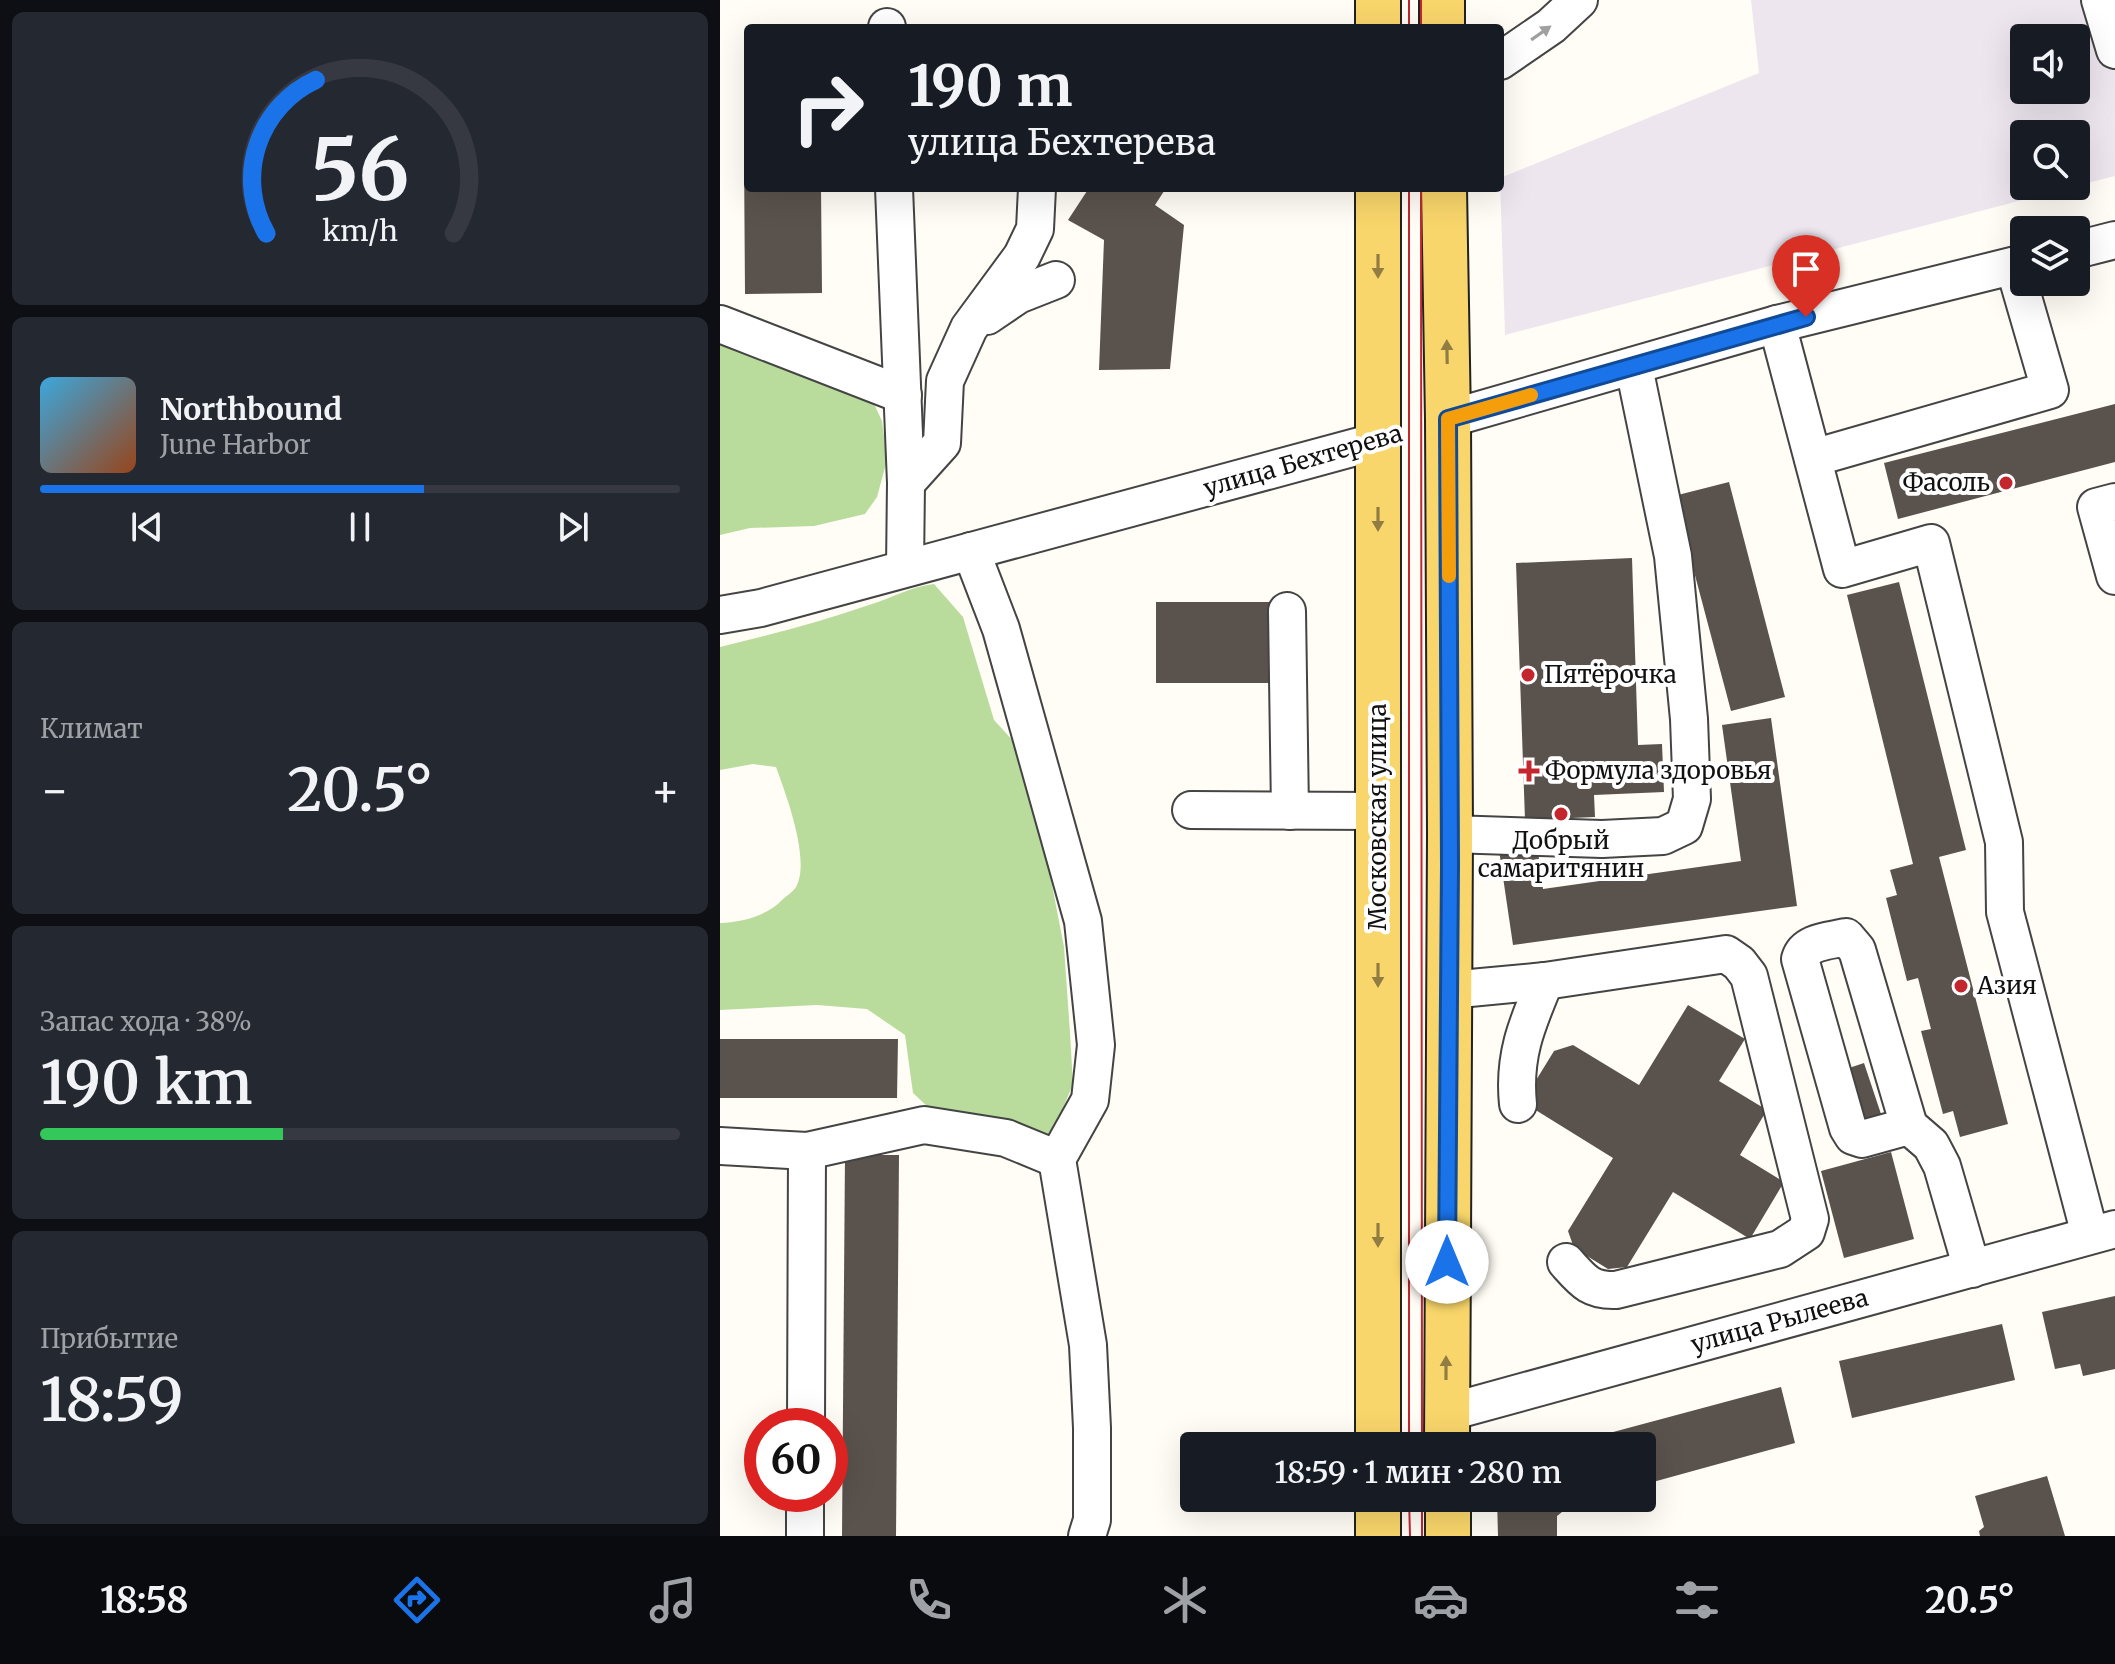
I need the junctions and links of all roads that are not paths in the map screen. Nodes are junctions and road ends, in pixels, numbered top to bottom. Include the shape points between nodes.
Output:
1 (1378, 0) edge
2 (1442, 0) edge
3 (1579, 0) edge
4 (2100, 0) edge
5 (1378, 24) edge
6 (1442, 24) edge
7 (2115, 50) edge
8 (1504, 58) edge
9 (894, 192) edge
10 (1037, 192) edge
11 (1378, 192) edge
12 (1444, 192) edge
13 (2115, 240) edge
14 (2090, 246) edge
15 (2010, 266) edge
16 (1056, 280) dead end
17 (2027, 296) edge
18 (720, 324) edge
19 (1777, 324) junction
20 (969, 328) junction
21 (1634, 367) junction
22 (903, 395) junction
23 (1448, 419) junction
24 (1378, 441) junction
25 (1813, 458) junction
26 (906, 483) junction
27 (2115, 502) edge
28 (971, 551) junction
29 (905, 568) junction
30 (2115, 576) edge
31 (1287, 611) dead end
32 (720, 615) edge
33 (1191, 810) dead end
34 (1290, 811) junction
35 (1378, 811) junction
36 (1450, 834) junction
37 (1545, 981) junction
38 (1449, 990) junction
39 (1518, 1104) dead end
40 (1909, 1126) junction
41 (720, 1146) edge
42 (807, 1151) junction
43 (1057, 1159) junction
44 (2103, 1232) edge
45 (1566, 1262) dead end
46 (1972, 1269) junction
47 (806, 1408) edge
48 (1446, 1430) edge
49 (1378, 1432) edge
50 (805, 1512) edge
51 (1378, 1512) edge
52 (1448, 1512) edge
53 (805, 1536) edge
54 (1087, 1536) edge
55 (1378, 1536) edge
56 (1448, 1536) edge

1 - 5 main road
2 - 6 main road
8 -> 3 street
4 - 7 street
9 - 22 street
10 - 20 street via 1035,229 1022,256
11 -> 24 main road, Московская улица
23 -> 12 main road
13 - 14 street
15 - 19 street, улица Бехтерева
16 - 20 street via 1018,295
17 - 25 street via 2050,390
18 - 22 street
19 - 21 street, улица Бехтерева
19 - 25 street
20 - 26 street via 945,381 942,443
21 - 23 street, улица Бехтерева
21 - 36 street via 1673,556 1690,732 1692,799 1684,826 1663,836 1602,839
22 - 26 street
23 - 24 main road, улица Бехтерева
23 - 36 main road
24 - 28 street, улица Бехтерева
24 -> 35 main road, Московская улица
25 - 44 street via 1842,569 1931,543 2004,842 2005,912
26 - 29 street
27 - 30 street via 2096,507
28 - 29 street, улица Бехтерева
28 - 43 street via 1001,629 1083,921 1096,1045 1090,1100
29 - 32 street, улица Бехтерева
31 - 34 street
33 - 34 street
34 - 35 street
35 -> 49 main road, Московская улица
36 - 38 main road
37 - 38 street
37 - 39 street via 1523,1035 1515,1076
37 - 45 street via 1726,954 1739,963 1749,976 1810,1219 1806,1232 1780,1249 1616,1290 1598,1291
48 -> 38 main road
40 - 40 street via 1857,950 1846,937 1809,946 1800,959 1848,1128 1862,1139
40 - 46 street via 1931,1145 1942,1166
41 - 42 street
42 - 43 street via 924,1125 1006,1138
42 - 47 street
43 - 54 street via 1088,1345 1092,1520
44 - 46 street, улица Рылеева
46 - 48 street, улица Рылеева
50 - 53 street
51 - 55 main road
52 - 56 main road

